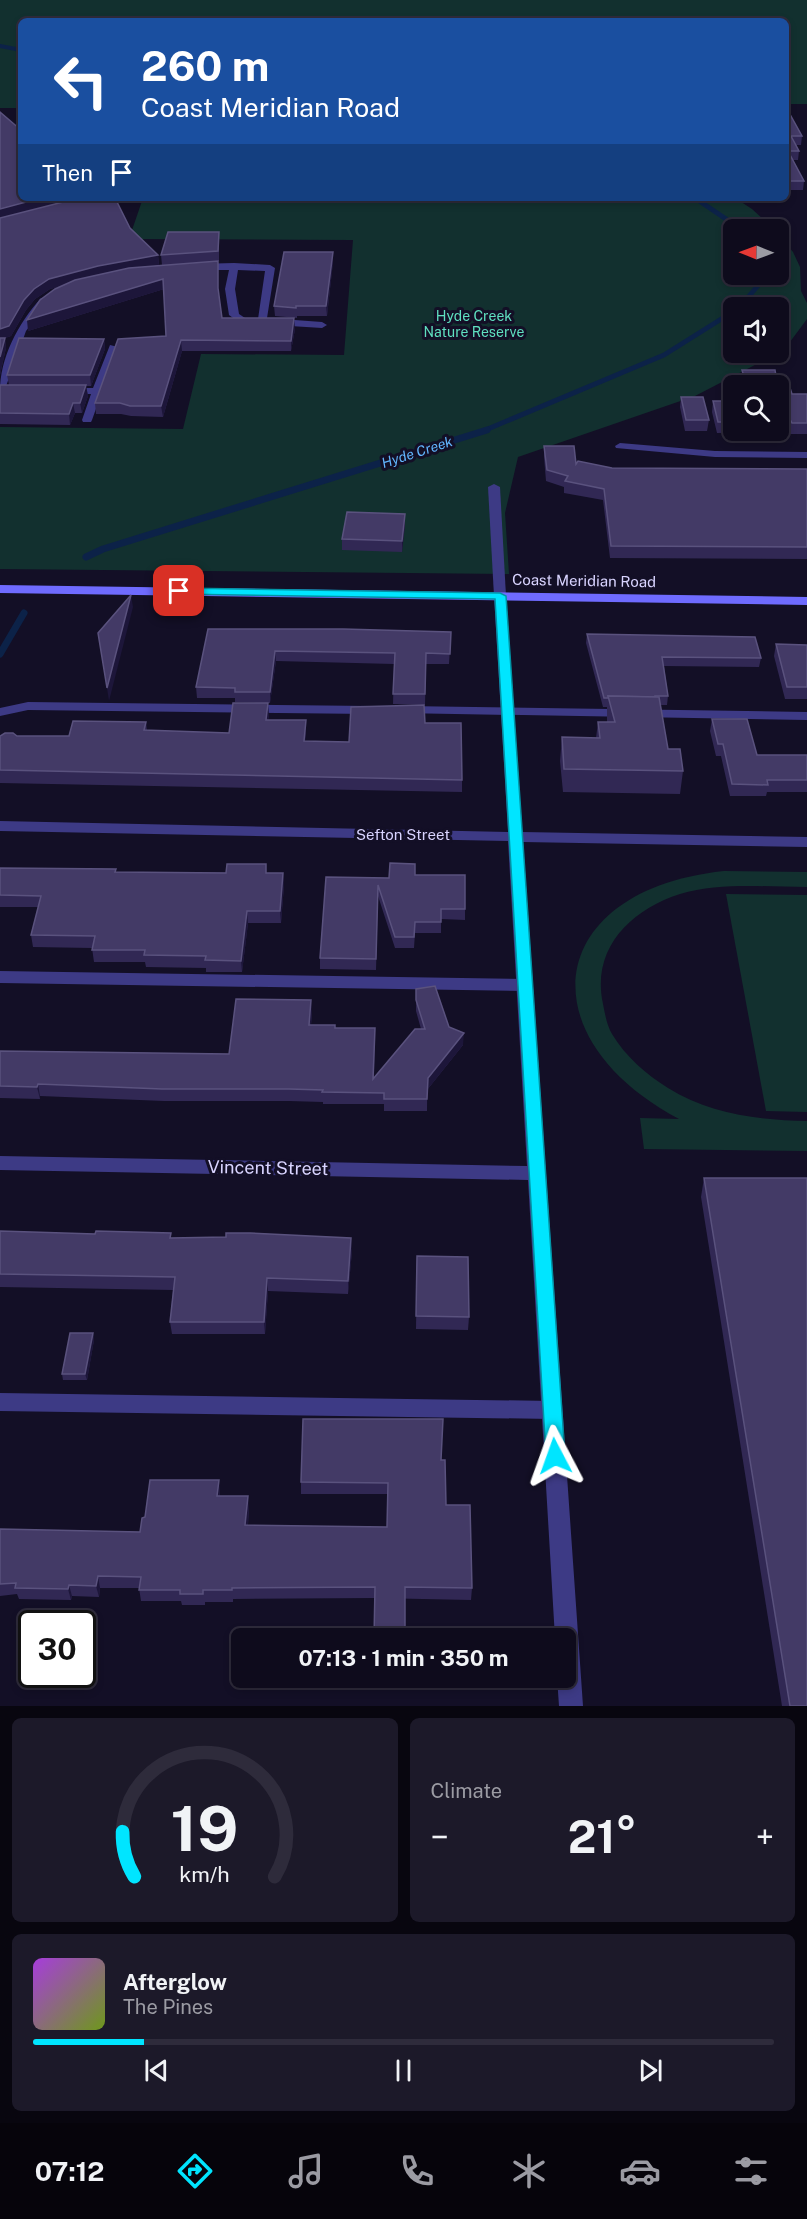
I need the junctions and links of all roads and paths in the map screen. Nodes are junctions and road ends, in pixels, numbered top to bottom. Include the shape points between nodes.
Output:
1 (234, 266) junction
2 (186, 267) edge
3 (54, 293) edge
4 (262, 321) junction
5 (322, 325) dead end
6 (113, 346) edge
7 (5, 357) edge
8 (3, 390) edge
9 (52, 391) edge
10 (97, 391) junction
11 (87, 420) dead end
12 (620, 446) dead end
13 (807, 455) edge
14 (494, 487) dead end
15 (0, 589) edge
16 (500, 596) junction
17 (807, 601) edge
18 (507, 711) junction
19 (0, 712) edge
20 (807, 716) edge
21 (0, 826) edge
22 (516, 836) junction
23 (807, 842) edge
24 (0, 977) edge
25 (525, 985) junction
26 (0, 1163) edge
27 (536, 1173) junction
28 (0, 1402) edge
29 (552, 1410) junction
30 (571, 1706) edge

1 - 2 street
1 - 4 street via 230,289 234,315 243,321
1 - 4 street via 270,268
3 - 7 street via 26,321
4 - 5 street
6 - 10 street
7 - 8 street
9 - 10 street
10 - 11 street
12 - 13 street via 705,454
14 - 16 street
15 - 16 main road, Coast Meridian Road
16 - 17 main road, Coast Meridian Road
16 - 18 street
18 - 19 street via 27,706
18 - 20 street
18 - 22 street
21 - 22 street, Sefton Street
22 - 23 street, Sefton Street
22 - 25 street
24 - 25 street
25 - 27 street
26 - 27 street, Vincent Street
27 - 29 street
28 - 29 street
29 - 30 street

